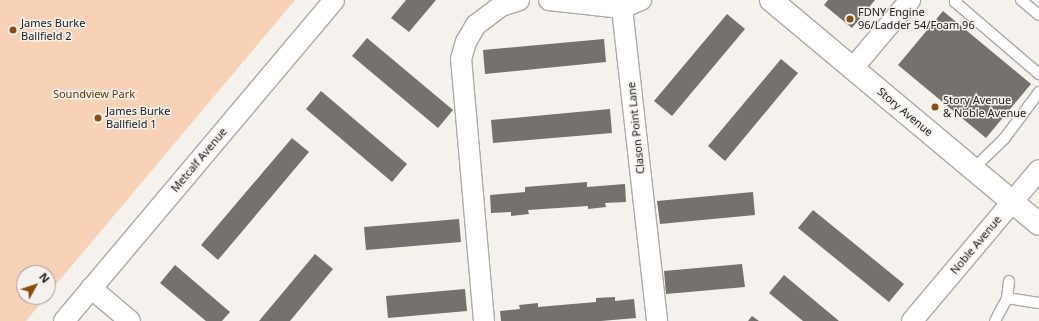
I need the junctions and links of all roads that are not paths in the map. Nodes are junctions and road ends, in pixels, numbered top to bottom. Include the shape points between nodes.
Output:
1 (334, 0) edge
2 (519, 0) edge
3 (548, 0) edge
4 (641, 0) edge
5 (771, 0) edge
6 (910, 0) edge
7 (957, 0) edge
8 (1021, 0) edge
9 (622, 8) junction
10 (1039, 15) edge
11 (853, 68) junction
12 (1039, 74) edge
13 (1039, 92) edge
14 (973, 169) junction
15 (1039, 170) edge
16 (1012, 202) junction
17 (1039, 224) edge
18 (1009, 281) dead end
19 (91, 288) junction
20 (1008, 298) junction
21 (1039, 303) edge
22 (64, 321) edge
23 (130, 321) edge
24 (484, 321) edge
25 (657, 321) edge
26 (912, 321) edge
27 (995, 321) edge

1 - 19 street, Metcalf Avenue
2 - 24 street via 501,6 476,25 466,42 461,59
3 - 9 street
4 - 9 street
5 - 11 street, Story Avenue
6 - 11 street
7 - 12 lane via 955,2
8 - 10 lane
9 - 25 street, Clason Point Lane
11 - 14 street, Story Avenue
13 - 14 lane via 1004,139
14 - 16 street, Story Avenue
15 - 16 street, Noble Avenue
16 - 17 street, Story Avenue
16 - 26 street, Noble Avenue
18 - 20 lane
19 - 22 street, Metcalf Avenue
19 - 23 street
20 - 21 lane
20 - 27 lane

